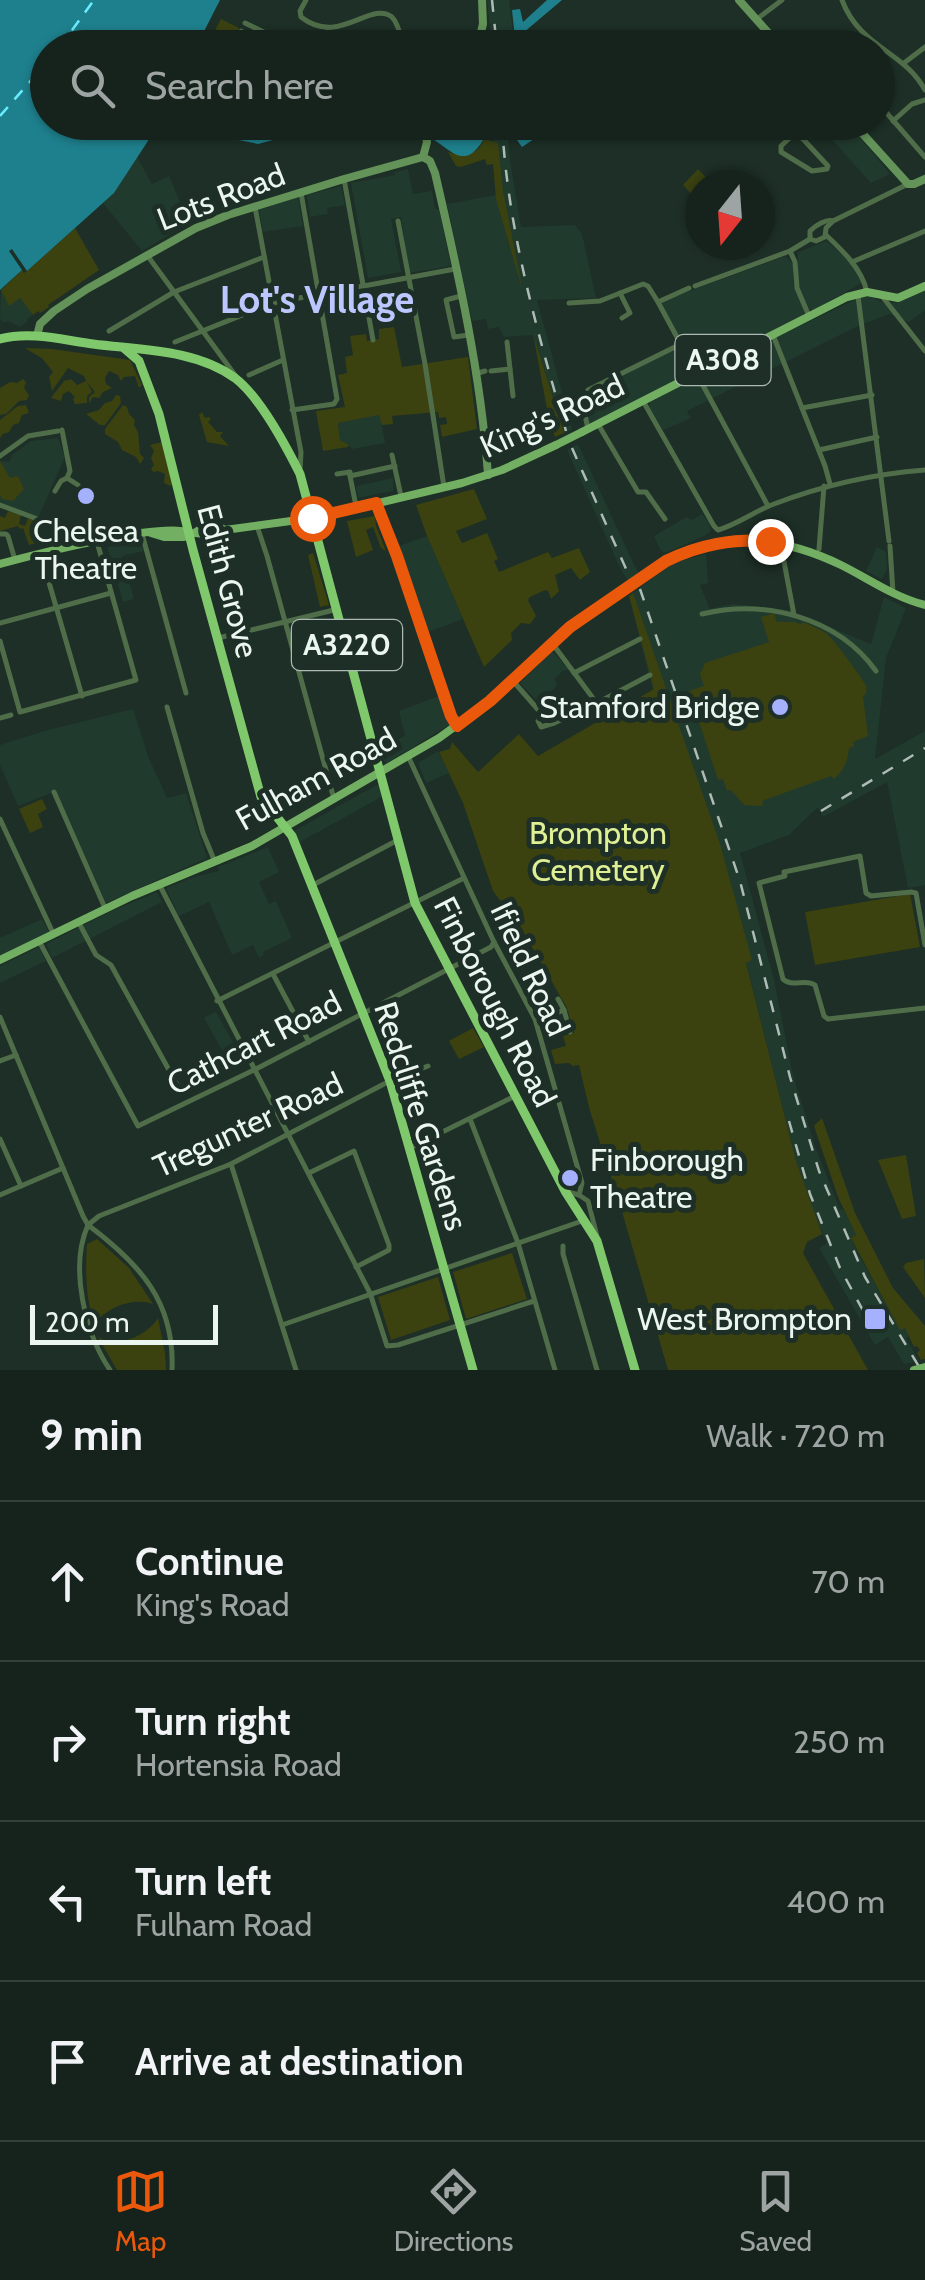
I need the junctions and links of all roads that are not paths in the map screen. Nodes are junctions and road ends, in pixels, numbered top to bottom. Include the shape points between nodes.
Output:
1 (306, 0) edge
2 (482, 0) edge
3 (740, 0) edge
4 (782, 0) edge
5 (842, 0) edge
6 (756, 19) junction
7 (244, 23) dead end
8 (328, 28) joint
9 (259, 30) edge
10 (398, 30) edge
11 (482, 30) edge
12 (766, 30) edge
13 (859, 30) edge
14 (925, 48) edge
15 (895, 57) edge
16 (904, 63) junction
17 (925, 90) edge
18 (925, 100) edge
19 (895, 119) edge
20 (895, 123) edge
21 (427, 140) edge
22 (787, 140) edge
23 (804, 140) edge
24 (867, 140) edge
25 (925, 157) edge
26 (423, 158) junction
27 (344, 178) junction
28 (925, 179) edge
29 (905, 186) junction
30 (301, 192) junction
31 (256, 207) junction
32 (398, 221) dead end
33 (825, 229) junction
34 (925, 231) edge
35 (810, 239) junction
36 (790, 250) junction
37 (147, 254) junction
38 (264, 257) junction
39 (852, 262) junction
40 (456, 268) junction
41 (408, 277) junction
42 (363, 285) junction
43 (925, 286) edge
44 (174, 292) junction
45 (318, 293) junction
46 (620, 293) junction
47 (862, 293) junction
48 (881, 295) junction
49 (460, 296) junction
50 (272, 302) junction
51 (658, 302) junction
52 (569, 303) dead end
53 (809, 316) junction
54 (622, 318) dead end
55 (202, 331) junction
56 (109, 332) dead end
57 (469, 335) junction
58 (773, 335) junction
59 (37, 336) junction
60 (0, 338) edge
61 (373, 340) dead end
62 (175, 342) dead end
63 (507, 342) dead end
64 (680, 344) junction
65 (123, 347) junction
66 (151, 351) junction
67 (925, 352) edge
68 (219, 353) junction
69 (282, 360) junction
70 (139, 361) junction
71 (215, 366) junction
72 (510, 369) junction
73 (484, 372) junction
74 (249, 374) dead end
75 (696, 374) junction
76 (235, 379) junction
77 (588, 390) dead end
78 (872, 395) junction
79 (513, 396) dead end
80 (581, 396) dead end
81 (643, 401) junction
82 (802, 408) junction
83 (292, 410) junction
84 (442, 421) dead end
85 (434, 422) junction
86 (598, 424) junction
87 (585, 431) junction
88 (297, 432) junction
89 (877, 437) junction
90 (287, 449) junction
91 (818, 450) junction
92 (392, 455) dead end
93 (0, 456) edge
94 (394, 466) junction
95 (925, 470) edge
96 (881, 473) junction
97 (300, 474) junction
98 (337, 474) dead end
99 (488, 475) junction
100 (350, 476) junction
101 (67, 478) junction
102 (78, 485) dead end
103 (827, 485) junction
104 (444, 487) junction
105 (54, 490) dead end
106 (402, 497) junction
107 (356, 501) dead end
108 (376, 503) junction
109 (0, 505) edge
110 (768, 506) junction
111 (312, 518) junction
112 (665, 519) dead end
113 (40, 520) dead end
114 (257, 526) junction
115 (146, 533) junction
116 (193, 533) junction
117 (0, 534) edge
118 (97, 542) junction
119 (783, 544) junction
120 (819, 548) dead end
121 (41, 554) junction
122 (15, 560) junction
123 (0, 564) edge
124 (111, 593) junction
125 (893, 594) junction
126 (925, 605) edge
127 (56, 608) junction
128 (337, 609) junction
129 (702, 614) dead end
130 (794, 615) junction
131 (0, 623) edge
132 (286, 623) junction
133 (217, 638) junction
134 (640, 639) dead end
135 (0, 641) edge
136 (552, 644) junction
137 (876, 671) dead end
138 (574, 673) junction
139 (650, 675) dead end
140 (513, 681) junction
141 (186, 694) dead end
142 (82, 696) junction
143 (597, 703) junction
144 (168, 707) dead end
145 (540, 712) junction
146 (604, 714) dead end
147 (11, 715) dead end
148 (0, 718) edge
149 (566, 718) dead end
150 (554, 723) junction
151 (457, 726) junction
152 (408, 756) junction
153 (381, 772) junction
154 (54, 792) dead end
155 (334, 800) junction
156 (0, 819) edge
157 (285, 827) junction
158 (399, 840) junction
159 (215, 862) junction
160 (464, 878) junction
161 (159, 884) junction
162 (312, 886) junction
163 (415, 903) junction
164 (105, 908) junction
165 (78, 921) junction
166 (53, 933) junction
167 (39, 941) junction
168 (494, 942) junction
169 (333, 943) junction
170 (925, 945) edge
171 (0, 960) edge
172 (449, 968) junction
173 (272, 974) junction
174 (558, 999) dead end
175 (218, 1000) junction
176 (925, 1008) edge
177 (564, 1010) junction
178 (363, 1014) junction
179 (0, 1016) edge
180 (535, 1019) junction
181 (570, 1032) dead end
182 (309, 1042) junction
183 (16, 1055) junction
184 (0, 1061) edge
185 (428, 1066) dead end
186 (256, 1070) junction
187 (390, 1082) junction
188 (180, 1090) dead end
189 (515, 1096) junction
190 (470, 1119) junction
191 (288, 1134) junction
192 (0, 1139) edge
193 (410, 1148) junction
194 (230, 1164) junction
195 (63, 1168) junction
196 (308, 1174) junction
197 (20, 1186) junction
198 (565, 1191) junction
199 (579, 1195) junction
200 (0, 1196) edge
201 (584, 1220) junction
202 (88, 1224) junction
203 (557, 1230) junction
204 (560, 1238) dead end
205 (597, 1241) junction
206 (518, 1242) junction
207 (563, 1246) dead end
208 (356, 1266) junction
209 (444, 1268) junction
210 (370, 1293) junction
211 (534, 1302) junction
212 (460, 1324) junction
213 (282, 1325) junction
214 (925, 1368) edge
215 (110, 1370) edge
216 (172, 1370) edge
217 (296, 1370) edge
218 (473, 1370) edge
219 (555, 1370) edge
220 (598, 1370) edge
221 (635, 1370) edge
222 (914, 1370) edge

1 - 8 street via 301,17
2 - 11 street
3 - 6 street
4 - 6 street
5 - 13 street
6 - 12 street
7 - 9 street
8 - 10 street via 383,12
14 - 16 street
15 - 16 street
16 - 17 street
18 - 19 street
20 - 25 street
21 - 26 street
22 - 23 street via 782,152 812,171 827,169
24 - 29 street
26 - 27 street, Lots Road
26 - 40 street via 435,173
27 - 30 street, Lots Road
27 - 42 street
28 - 29 street
29 - 33 street
30 - 31 street, Lots Road
30 - 45 street
31 - 37 street, Lots Road
31 - 38 street
32 - 41 street
33 - 35 street
33 - 35 street via 810,230
33 - 39 street
34 - 39 street
35 - 36 street
36 - 51 street
36 - 53 street
37 - 44 street
37 - 59 street, Lots Road via 54,311
38 - 44 street
38 - 50 street
39 - 47 street
40 - 41 street
40 - 49 street
41 - 42 street
41 - 85 street
42 - 45 street
42 - 61 street
43 - 48 main road via 898,298
44 - 55 street
44 - 56 street
45 - 50 street
45 - 83 street via 336,402
46 - 51 street via 643,284
46 - 52 street
46 - 54 street via 630,314
47 - 48 main road
47 - 53 main road, King's Road / A308
47 - 78 street
48 - 67 street
49 - 57 street
49 - 57 street via 446,300 454,336
50 - 55 street
50 - 69 street
51 - 64 street
53 - 58 main road, King's Road / A308
55 - 62 street
55 - 68 street
57 - 73 street
58 - 75 main road, King's Road / A308
58 - 82 street
59 - 60 highway, A3220
59 - 65 highway, A3220
63 - 72 street
64 - 75 street
64 - 77 street
65 - 66 highway, A3220
65 - 70 highway, Edith Grove
66 - 70 highway
66 - 71 highway, A3220
68 - 71 street
68 - 76 street
69 - 74 street
69 - 83 street
70 - 116 highway, Edith Grove
71 - 76 highway, A3220
72 - 73 street
72 - 79 street
73 - 99 street
75 - 81 main road, King's Road / A308
75 - 110 street
76 - 90 highway, A3220
78 - 82 street
78 - 89 street
80 - 87 street
81 - 86 main road, King's Road / A308
81 - 110 street via 717,530
82 - 91 street
83 - 88 street
84 - 85 street
85 - 104 street
86 - 87 main road, King's Road / A308
86 - 112 street via 638,492 646,492
87 - 99 main road, King's Road / A308, bridge
88 - 90 street
88 - 97 street
89 - 91 street
89 - 96 street
90 - 97 highway, A3220
91 - 103 street
92 - 94 street
93 - 101 street via 28,436 60,430
94 - 100 street
94 - 106 street
95 - 96 street
96 - 103 street
96 - 125 street
97 - 111 highway, A3220
98 - 100 street
99 - 104 main road, King's Road / A308
100 - 107 street
101 - 102 street
101 - 105 street
103 - 110 street
103 - 120 street
104 - 106 main road, King's Road / A308
106 - 108 main road, King's Road / A308
108 - 111 main road, King's Road / A308
108 - 151 street
109 - 113 street
111 - 114 main road, King's Road
111 - 128 highway, A3220
114 - 116 main road, King's Road via 214,536
114 - 132 street
115 - 116 main road, King's Road
115 - 118 main road, King's Road
115 - 141 street
116 - 133 highway, Edith Grove
117 - 122 street via 8,536
118 - 121 main road, King's Road
118 - 124 street
119 - 125 main road, Fulham Road
119 - 130 street
119 - 136 main road, Fulham Road via 706,545 666,561
121 - 122 main road, King's Road
121 - 127 street
122 - 123 main road, King's Road
124 - 127 street
124 - 142 street via 136,680
125 - 126 main road, Fulham Road
127 - 131 street
127 - 142 street
128 - 132 street
128 - 153 highway, A3220
129 - 130 street via 741,608
130 - 137 street via 856,646
132 - 133 street
132 - 155 street
133 - 157 highway, Edith Grove via 261,797
134 - 138 street
135 - 142 street via 20,712
136 - 138 street
136 - 140 main road, Fulham Road
138 - 143 street
139 - 143 street
140 - 145 street
140 - 151 main road, Fulham Road
143 - 146 street
144 - 159 street
145 - 150 street
145 - 150 street via 541,728
147 - 148 street
149 - 150 street
151 - 152 main road, Fulham Road
152 - 153 main road, Fulham Road
152 - 160 street, Ifield Road
153 - 155 main road, Fulham Road
153 - 158 highway, Finborough Road / A3220
154 - 164 street
155 - 157 main road, Fulham Road
156 - 166 street
157 - 159 main road, Fulham Road
157 - 162 highway, Redcliffe Gardens
158 - 162 street
158 - 163 highway, Finborough Road / A3220
159 - 161 main road, Fulham Road
160 - 163 street
160 - 168 street, Ifield Road
161 - 164 main road, Fulham Road
161 - 175 street
162 - 169 highway, Redcliffe Gardens
163 - 169 street
163 - 172 highway, Finborough Road / A3220
164 - 165 main road, Fulham Road
165 - 166 main road, Fulham Road
165 - 188 street via 96,955 111,966
166 - 167 main road, Fulham Road
167 - 171 main road, Fulham Road
167 - 186 street, Cathcart Road via 138,1126
168 - 172 street, Cathcart Road
168 - 180 street, Ifield Road
169 - 173 street
169 - 178 highway, Redcliffe Gardens
170 - 176 street via 916,893 866,894 860,856 758,884 782,979 815,985 828,1019
172 - 178 street, Cathcart Road
172 - 189 highway, Finborough Road / A3220
173 - 175 street
173 - 182 street
174 - 177 street
175 - 186 street
177 - 180 street
177 - 181 street
178 - 182 street, Cathcart Road
178 - 187 highway, Redcliffe Gardens
179 - 183 street
180 - 199 street, Ifield Road via 582,1183
182 - 186 street, Cathcart Road
183 - 184 street
183 - 195 street
185 - 187 street, Tregunter Road
186 - 191 street
187 - 191 street, Tregunter Road
187 - 193 highway, Redcliffe Gardens
189 - 190 street
189 - 198 highway, Finborough Road / A3220
190 - 193 street
190 - 206 street
191 - 194 street, Tregunter Road
191 - 196 street
192 - 197 street
193 - 209 highway, Redcliffe Gardens
194 - 202 street, Tregunter Road
194 - 213 street
195 - 197 street
195 - 202 street
196 - 208 street
196 - 208 street via 354,1151 390,1245
197 - 200 street
198 - 199 street
198 - 201 highway, Finborough Road / A3220
199 - 205 street, Finborough Road via 588,1201
201 - 203 street
201 - 205 highway, Finborough Road / A3220
202 - 215 street via 83,1298
202 - 216 street via 152,1288 172,1338
203 - 204 street
203 - 206 street
205 - 221 highway, Finborough Road / A3220
206 - 209 street
206 - 211 street
207 - 220 street
208 - 210 street
209 - 210 street
209 - 212 highway, Redcliffe Gardens
210 - 212 street via 390,1346
210 - 213 street
211 - 212 street
211 - 219 street
212 - 218 highway, Redcliffe Gardens
213 - 217 street
214 - 222 main road, bridge

